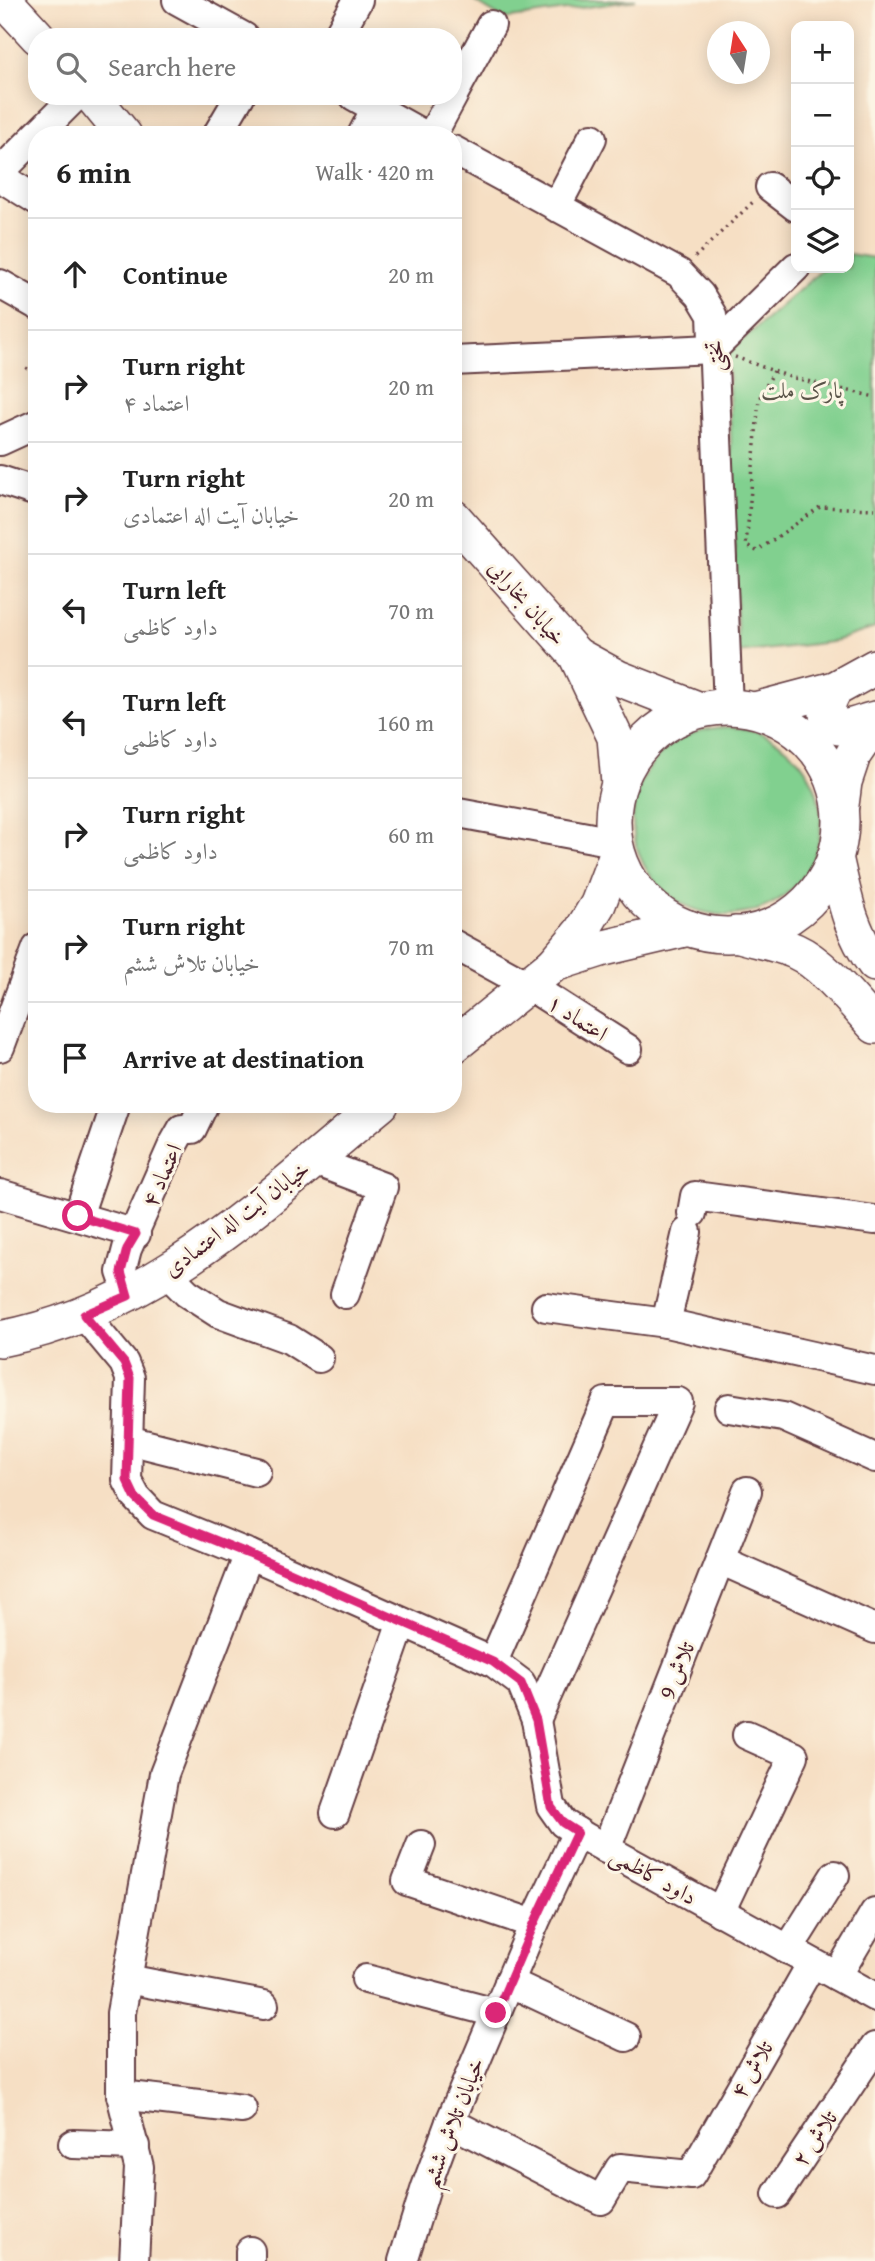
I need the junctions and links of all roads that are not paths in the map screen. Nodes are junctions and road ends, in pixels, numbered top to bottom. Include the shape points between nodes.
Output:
1 (4, 0) edge
2 (177, 0) edge
3 (358, 0) edge
4 (491, 24) dead end
5 (30, 28) edge
6 (228, 28) edge
7 (342, 28) edge
8 (462, 79) edge
9 (67, 105) edge
10 (99, 105) edge
11 (235, 105) edge
12 (365, 105) edge
13 (370, 105) edge
14 (448, 105) edge
15 (47, 126) edge
16 (117, 126) edge
17 (222, 126) edge
18 (363, 126) edge
19 (408, 126) edge
20 (437, 126) edge
21 (592, 138) dead end
22 (28, 145) edge
23 (462, 155) edge
24 (0, 174) edge
25 (770, 187) road end
26 (28, 194) edge
27 (791, 203) edge
28 (556, 207) junction
29 (791, 272) edge
30 (0, 284) edge
31 (28, 300) edge
32 (713, 349) junction
33 (462, 361) edge
34 (28, 428) edge
35 (0, 441) edge
36 (0, 481) edge
37 (28, 489) edge
38 (462, 527) edge
39 (576, 655) junction
40 (875, 667) edge
41 (835, 689) junction
42 (728, 709) junction
43 (875, 721) edge
44 (864, 756) edge
45 (619, 783) junction
46 (841, 808) junction
47 (462, 814) edge
48 (616, 848) junction
49 (835, 858) junction
50 (689, 928) junction
51 (736, 934) junction
52 (462, 947) edge
53 (875, 964) edge
54 (28, 972) edge
55 (541, 974) junction
56 (875, 1026) edge
57 (462, 1039) edge
58 (0, 1047) edge
59 (628, 1048) dead end
60 (113, 1113) edge
61 (200, 1113) edge
62 (370, 1113) edge
63 (312, 1160) junction
64 (0, 1194) edge
65 (78, 1216) junction
66 (875, 1220) edge
67 (136, 1234) junction
68 (167, 1273) junction
69 (345, 1294) dead end
70 (128, 1296) junction
71 (547, 1307) dead end
72 (84, 1315) junction
73 (666, 1323) junction
74 (8, 1332) edge
75 (319, 1358) dead end
76 (875, 1370) edge
77 (729, 1408) dead end
78 (128, 1440) junction
79 (873, 1451) edge
80 (256, 1472) dead end
81 (747, 1491) dead end
82 (249, 1554) junction
83 (720, 1560) junction
84 (402, 1622) junction
85 (875, 1629) edge
86 (493, 1662) junction
87 (536, 1720) junction
88 (747, 1735) dead end
89 (335, 1813) dead end
90 (577, 1832) junction
91 (422, 1845) dead end
92 (606, 1849) junction
93 (835, 1875) dead end
94 (720, 1912) junction
95 (875, 1912) edge
96 (534, 1924) junction
97 (800, 1956) junction
98 (837, 1976) junction
99 (127, 1979) junction
100 (366, 1979) dead end
101 (509, 1982) junction
102 (875, 1997) edge
103 (264, 2005) dead end
104 (496, 2013) junction
105 (626, 2037) dead end
106 (875, 2047) edge
107 (121, 2095) junction
108 (242, 2109) dead end
109 (450, 2122) junction
110 (73, 2144) dead end
111 (135, 2146) junction
112 (777, 2194) dead end
113 (134, 2261) edge
114 (403, 2261) edge

1 - 5 main road
2 - 6 street
3 - 7 street
4 - 8 street
9 - 15 street
10 - 16 main road
11 - 17 street
12 - 18 street
13 - 19 street
14 - 20 street
21 - 28 street
22 - 24 street
23 - 28 street, تختی
24 - 26 street
25 - 27 street
28 - 32 street, تختی via 679,273 712,315
29 - 32 street
30 - 31 street
32 - 33 street
32 - 42 street, تختی
34 - 35 street
36 - 37 street
38 - 39 main road, خیابان بخارایی
39 - 42 main road, خیابان بخارایی via 618,678
39 - 45 main road, خیابان بخارایی via 615,737
40 - 41 main road
41 - 42 main road
41 - 43 main road via 826,714 832,723 844,727
42 - 45 main road via 674,720 650,736 631,758
42 - 46 main road via 787,723 813,746 831,775
43 - 44 main road
44 - 46 main road via 844,782
45 - 48 main road via 613,812
46 - 49 main road
47 - 48 street
48 - 50 main road via 633,886 657,911
48 - 55 main road via 598,904 581,932
49 - 51 main road via 807,902 762,929
49 - 53 main road via 849,919
50 - 51 main road
50 - 55 main road via 604,947
51 - 56 main road via 795,951 809,960
52 - 55 street, اعتماد ۱
54 - 58 street
55 - 57 main road
55 - 59 street, اعتماد ۱
60 - 65 street
61 - 67 street, اعتماد ۴ via 192,1129 182,1129 173,1145
62 - 63 main road, خیابان آیت اله اعتمادی
63 - 68 main road, خیابان آیت اله اعتمادی via 204,1249
63 - 69 street via 383,1187
64 - 65 street
65 - 67 street
66 - 73 street via 695,1196
67 - 70 street, اعتماد ۴ via 121,1272
68 - 70 main road, خیابان آیت اله اعتمادی
68 - 75 street via 218,1313 289,1339
70 - 72 main road, خیابان آیت اله اعتمادی
71 - 73 street
72 - 74 main road, خیابان آیت اله اعتمادی
72 - 78 street, داود کاظمی via 124,1363 130,1378
73 - 76 street
77 - 79 street via 783,1417
78 - 80 street
78 - 82 street, داود کاظمی via 127,1480 135,1497 153,1515
81 - 83 street, تلاش 9
82 - 84 street, داود کاظمی
82 - 99 street via 164,1774
83 - 85 street
83 - 92 street, تلاش 9
84 - 86 street, داود کاظمی
84 - 89 street
86 - 87 street, داود کاظمی via 521,1683
86 - 87 street via 606,1402 678,1402
87 - 90 street, داود کاظمی via 551,1807
88 - 94 street via 794,1756
90 - 92 street, داود کاظمی
90 - 96 street, خیابان تلاش ششم
91 - 96 street via 407,1881
92 - 94 street, داود کاظمی
93 - 97 street, تلاش ۴
94 - 97 street, داود کاظمی
95 - 98 street
96 - 101 street, خیابان تلاش ششم
97 - 98 street, داود کاظمی
97 - 109 street, تلاش ۴ via 691,2175 620,2168 601,2200
98 - 102 street, داود کاظمی
99 - 103 street
99 - 107 street via 121,2013
100 - 104 street
101 - 104 street, خیابان تلاش ششم
101 - 105 street
104 - 109 street, خیابان تلاش ششم
106 - 112 street, تلاش ۲
107 - 108 street
107 - 111 street
109 - 114 street, خیابان تلاش ششم
110 - 111 street
111 - 113 street via 139,2167

